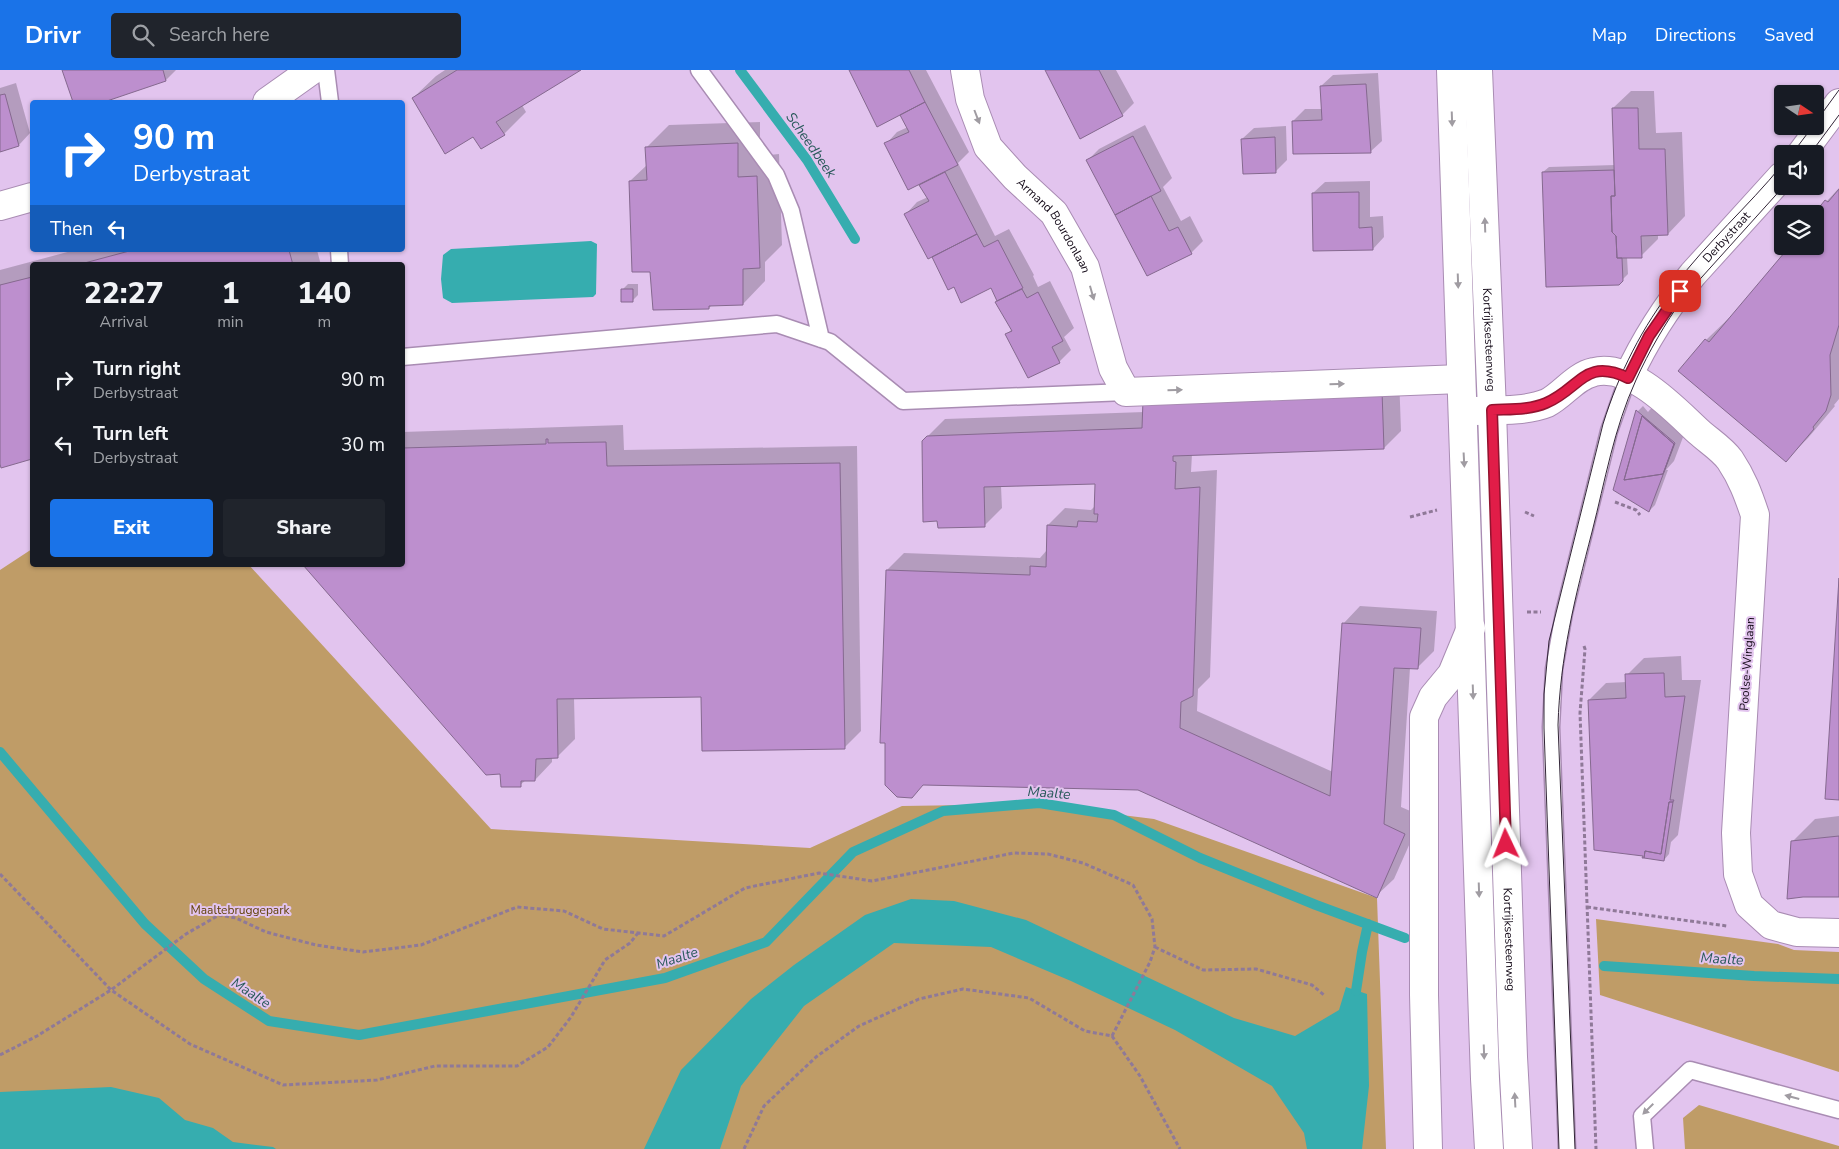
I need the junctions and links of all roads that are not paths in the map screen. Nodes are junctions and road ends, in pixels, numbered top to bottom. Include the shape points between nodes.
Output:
1 (312, 70) edge
2 (326, 70) edge
3 (699, 70) edge
4 (964, 70) edge
5 (1451, 70) edge
6 (1478, 70) edge
7 (270, 100) edge
8 (330, 100) edge
9 (1839, 103) edge
10 (1808, 145) edge
11 (1774, 185) edge
12 (30, 198) edge
13 (0, 206) edge
14 (821, 339) junction
15 (405, 357) edge
16 (1491, 378) junction
17 (1628, 378) junction
18 (1461, 379) junction
19 (1126, 392) junction
20 (1492, 410) junction
21 (1462, 411) junction
22 (1471, 628) junction
23 (1839, 933) edge
24 (1839, 1110) edge
25 (1428, 1149) edge
26 (1489, 1149) edge
27 (1518, 1149) edge
28 (1567, 1149) edge
29 (1645, 1149) edge

1 - 7 street
2 - 8 lane
3 - 14 lane via 776,174 791,211
4 -> 19 street, Armand Bourdonlaan via 970,99 988,147 1054,213 1085,266 1113,368
5 -> 18 street
16 -> 6 street, Kortrijksesteenweg
9 - 10 street
11 - 17 street, Derbystraat via 1680,291 1649,336
12 - 13 street
14 - 15 lane via 777,324
14 - 19 lane via 830,342 904,401
16 - 18 lane
16 - 20 street, Kortrijksesteenweg
17 - 20 street via 1603,370 1592,372 1547,403 1529,408
17 - 23 street, Poolse-Winglaan via 1656,392 1728,458 1744,483 1755,515 1736,833 1738,874 1749,904 1772,925 1797,932
17 - 28 lane via 1609,431 1564,614 1554,669 1551,727
19 -> 18 street
18 - 21 street
20 - 21 street
27 -> 20 street, Kortrijksesteenweg
21 -> 22 street
22 - 25 street via 1452,674 1433,697 1424,717 1424,995
22 -> 26 street
24 -> 29 lane via 1690,1070 1642,1116

